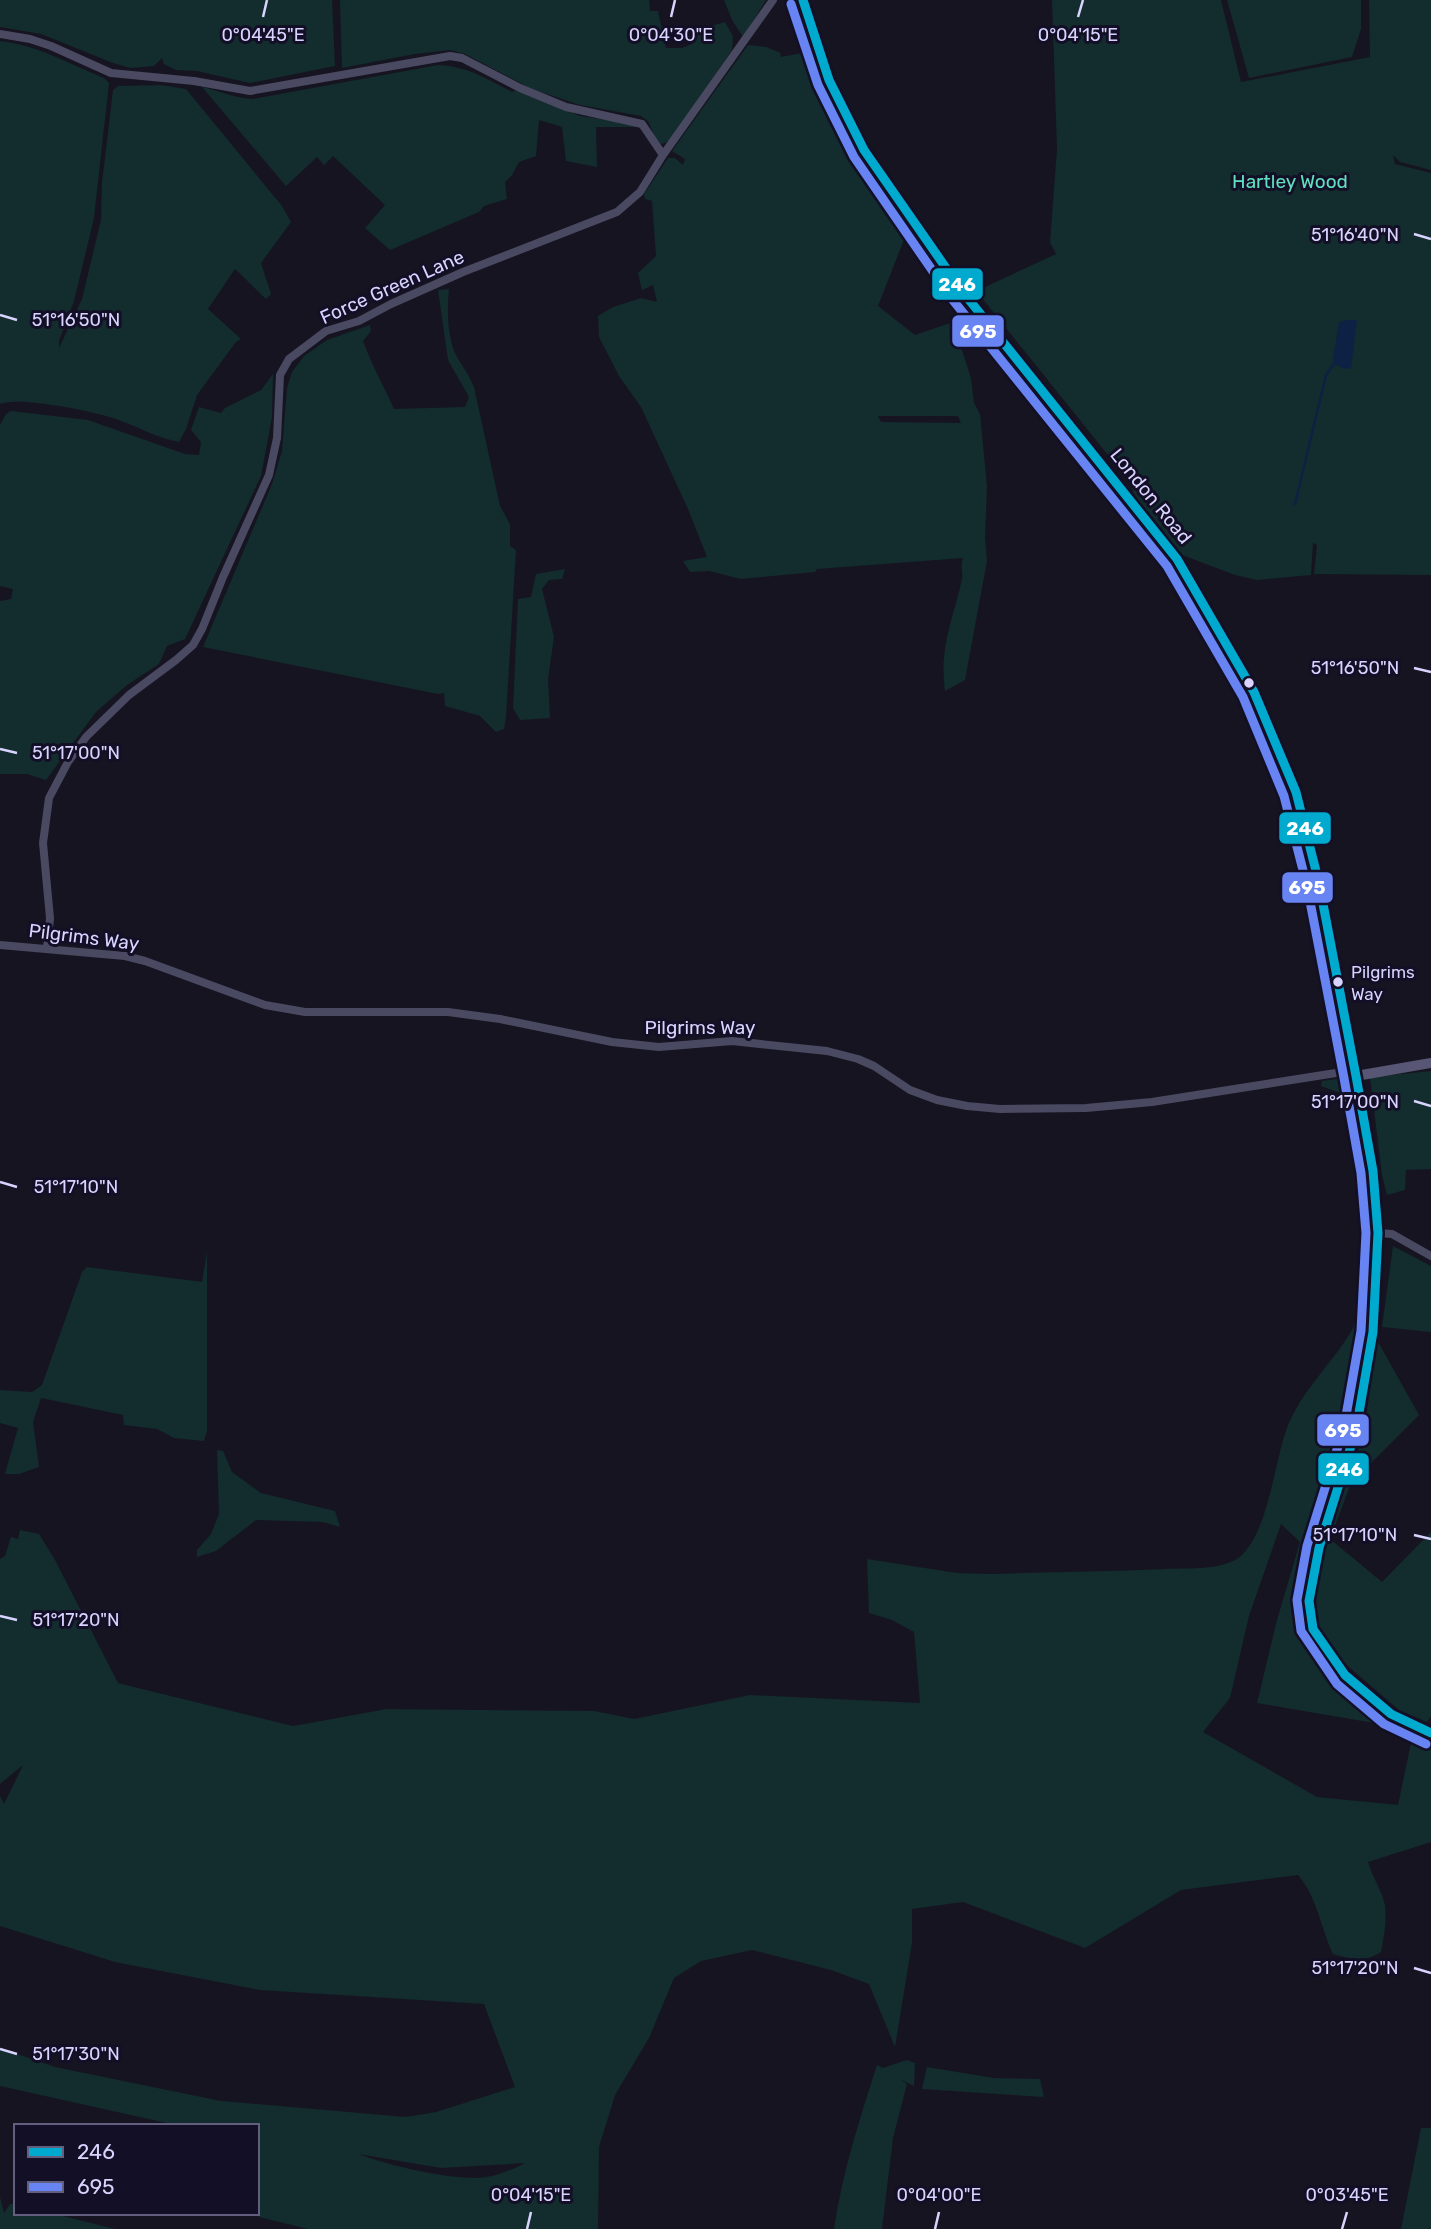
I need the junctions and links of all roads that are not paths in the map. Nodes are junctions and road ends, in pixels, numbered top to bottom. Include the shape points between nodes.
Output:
1 (773, 0) edge
2 (803, 0) edge
3 (0, 34) edge
4 (663, 155) junction
5 (0, 945) edge
6 (47, 949) junction
7 (1431, 1063) edge
8 (1355, 1073) junction
9 (1378, 1233) junction
10 (1431, 1256) edge
11 (1431, 1733) edge

1 - 4 street, Force Green Lane
2 - 8 main road, London Road via 830,80 864,150 962,291 1177,559 1254,692 1296,792 1320,883
3 - 4 street via 51,46 111,73 250,91 450,56 462,58 566,107 642,124
4 - 6 street, Force Green Lane via 640,192 617,212 326,331 289,359 280,375 277,438 269,475 202,629 193,645 129,695 86,737 49,798 43,843 50,918
5 - 6 street, Pilgrims Way
6 - 8 street, Pilgrims Way via 125,956 265,1004 305,1012 448,1012 659,1047 732,1041 827,1051 874,1066 910,1090 937,1100 989,1108 1086,1108 1152,1102
7 - 8 street, Pilgrims Way
8 - 9 main road, London Road via 1373,1171
9 - 10 street via 1392,1234
9 - 11 main road, London Road via 1374,1323 1356,1430 1319,1548 1309,1601 1313,1629 1345,1675 1391,1714

